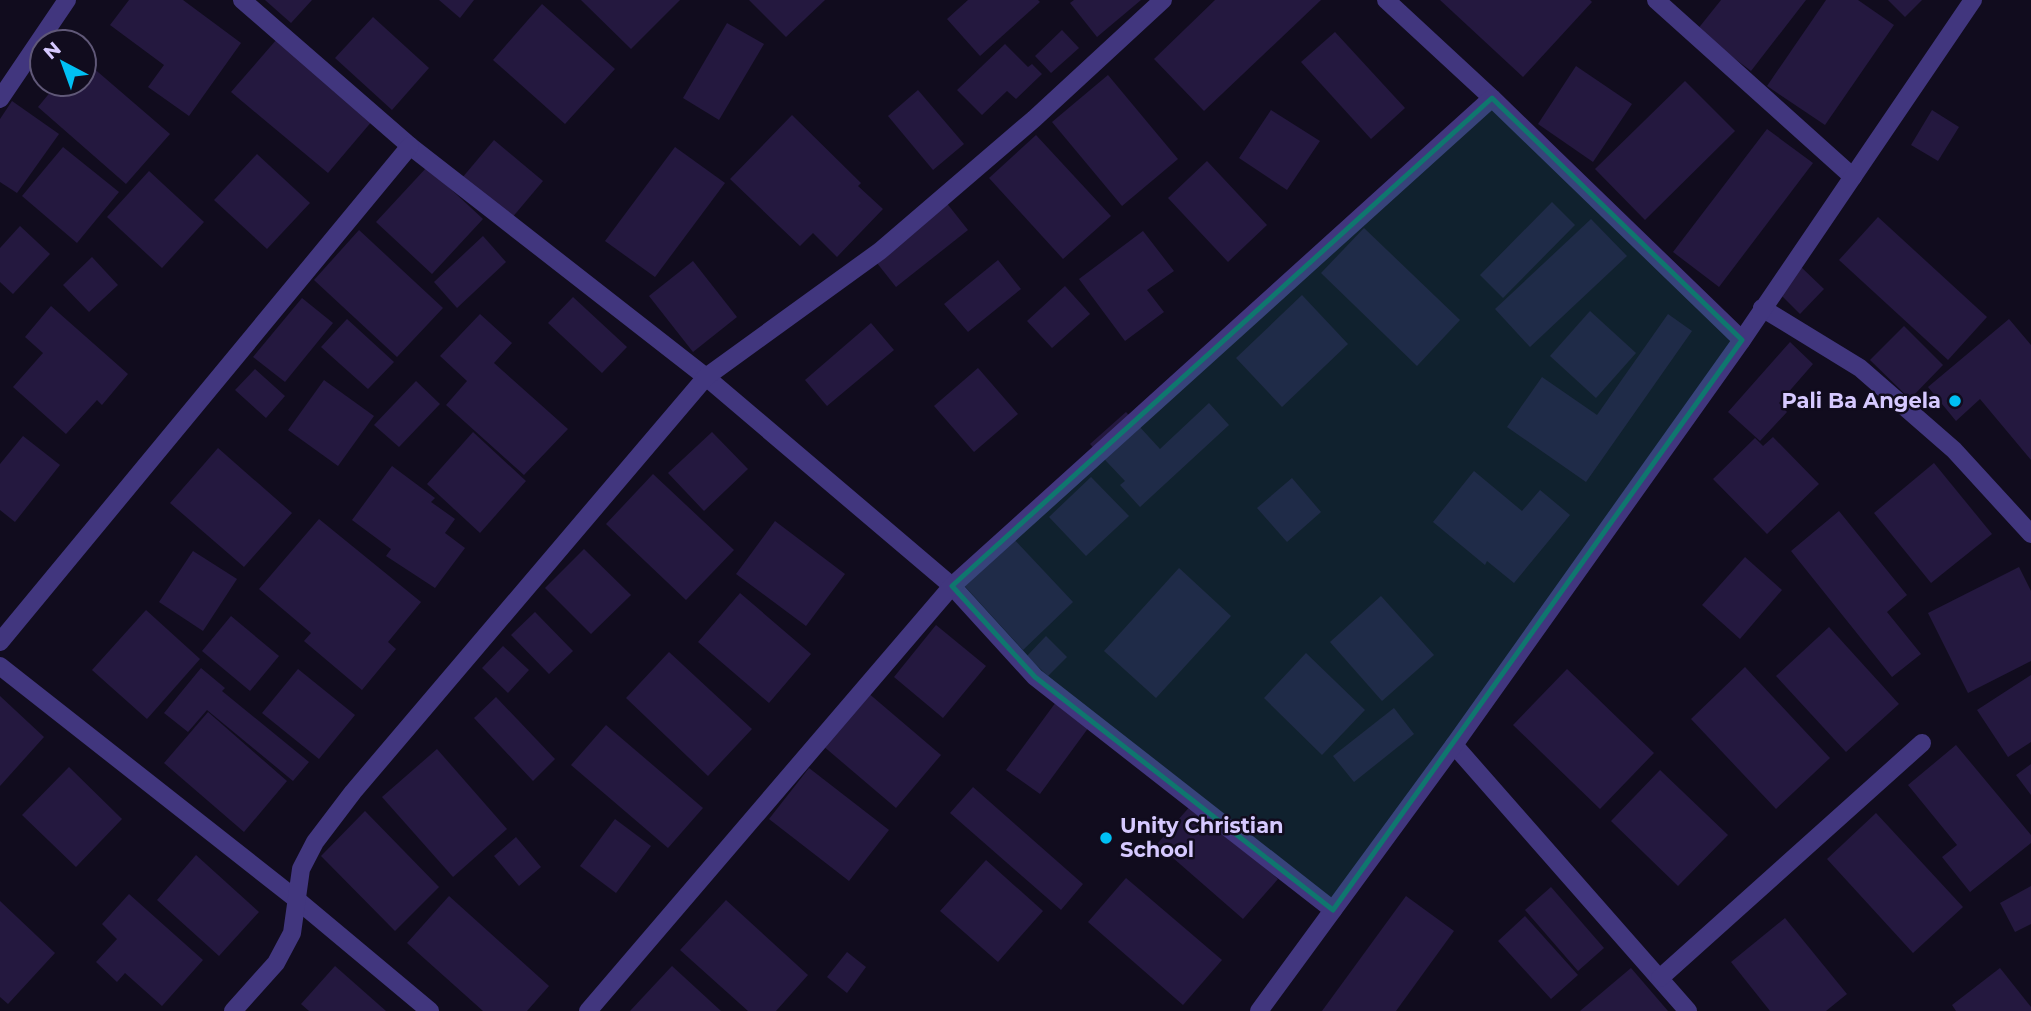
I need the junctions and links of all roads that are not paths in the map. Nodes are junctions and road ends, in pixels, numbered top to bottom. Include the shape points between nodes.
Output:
1 (67, 0) edge
2 (242, 0) edge
3 (1163, 0) edge
4 (1386, 0) edge
5 (1656, 0) edge
6 (1973, 0) edge
7 (1492, 98) junction
8 (0, 99) edge
9 (410, 146) junction
10 (1853, 177) junction
11 (1762, 309) junction
12 (1742, 340) junction
13 (706, 377) junction
14 (2031, 534) edge
15 (952, 586) junction
16 (0, 642) edge
17 (0, 666) edge
18 (1922, 743) dead end
19 (1454, 745) junction
20 (296, 900) junction
21 (1333, 910) junction
22 (1660, 978) junction
23 (233, 1011) edge
24 (430, 1011) edge
25 (588, 1011) edge
26 (1259, 1011) edge
27 (1688, 1011) edge

1 - 8 street
2 - 9 street
3 - 13 street via 880,251
4 - 7 street
5 - 10 street
6 - 10 street
7 - 12 street
7 - 15 street
9 - 13 street
9 - 16 street
10 - 11 street
11 - 12 street
11 - 14 street via 1860,368 1954,450
12 - 19 street
13 - 15 street
13 - 20 street via 353,792 315,842 301,869
15 - 21 street via 1035,677
15 - 25 street
17 - 20 street
18 - 22 street
19 - 21 street
19 - 22 street
20 - 23 street via 292,933 276,962
20 - 24 street
21 - 26 street
22 - 27 street

